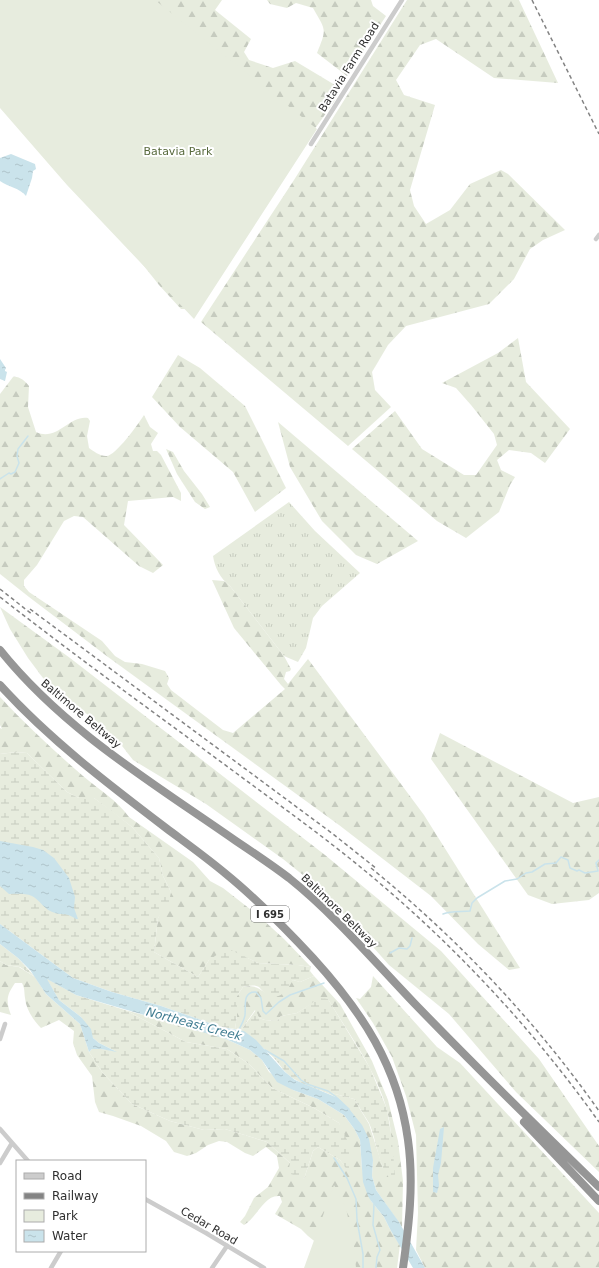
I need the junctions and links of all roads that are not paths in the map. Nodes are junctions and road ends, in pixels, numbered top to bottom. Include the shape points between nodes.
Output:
1 (402, 0) edge
2 (311, 144) dead end
3 (0, 650) edge
4 (0, 684) edge
5 (413, 1002) junction
6 (5, 1024) dead end
7 (0, 1039) edge
8 (0, 1129) edge
9 (12, 1142) junction
10 (27, 1160) edge
11 (0, 1163) edge
12 (599, 1187) edge
13 (146, 1200) edge
14 (599, 1201) edge
15 (227, 1246) junction
16 (60, 1252) edge
17 (51, 1268) edge
18 (212, 1268) edge
19 (264, 1268) edge
20 (403, 1268) edge

1 - 2 street, Batavia Farm Road
3 - 5 highway, Baltimore Beltway via 32,687 78,728 270,864 310,897
4 - 20 highway, I 695 via 39,726 247,891 295,938 345,995 380,1050 401,1106 411,1170 411,1204
5 - 12 highway, Baltimore Beltway
5 - 14 highway
6 - 7 street
8 - 9 street
9 - 10 street
9 - 11 street
13 - 15 street, Cedar Road
15 - 18 street
15 - 19 street, Cedar Road
16 - 17 street

